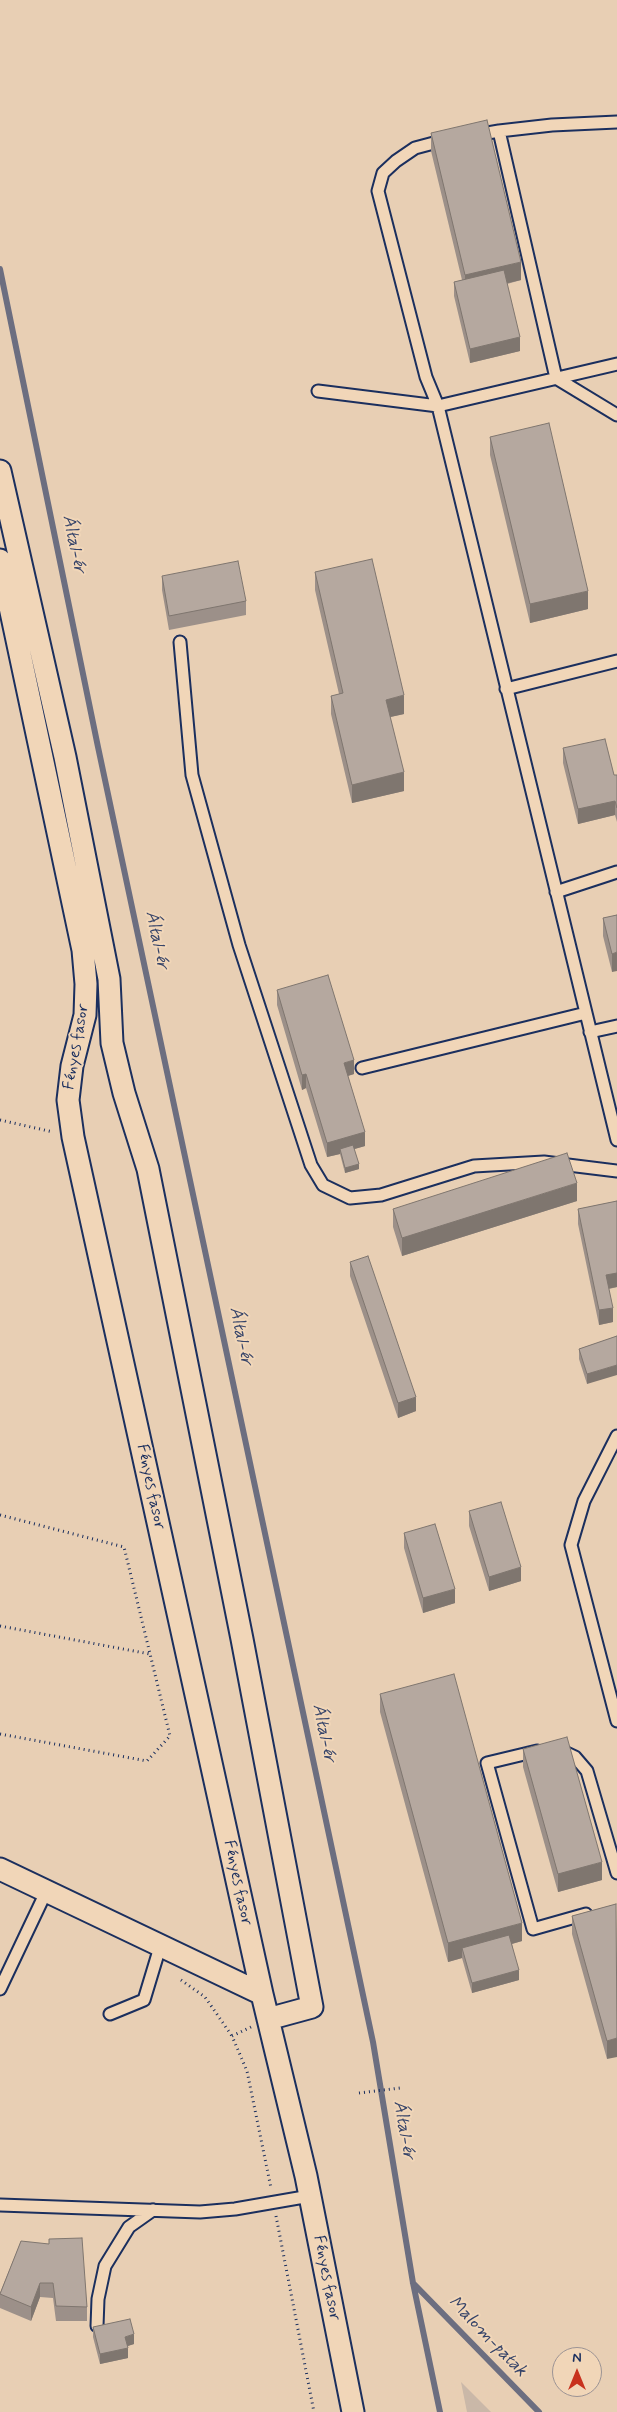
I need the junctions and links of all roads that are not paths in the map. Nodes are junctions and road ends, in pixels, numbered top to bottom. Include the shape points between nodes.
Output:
1 (617, 122) edge
2 (499, 132) junction
3 (617, 364) edge
4 (556, 378) junction
5 (318, 391) dead end
6 (438, 406) junction
7 (617, 415) edge
8 (0, 471) edge
9 (0, 560) edge
10 (180, 642) dead end
11 (617, 661) edge
12 (506, 689) junction
13 (617, 872) edge
14 (556, 892) junction
15 (586, 1013) junction
16 (617, 1026) edge
17 (590, 1032) junction
18 (362, 1068) dead end
19 (617, 1140) edge
20 (617, 1171) edge
21 (617, 1436) edge
22 (617, 1721) edge
23 (0, 1869) edge
24 (617, 1873) edge
25 (46, 1892) junction
26 (598, 1910) edge
27 (158, 1956) junction
28 (0, 1989) edge
29 (262, 1994) junction
30 (110, 2014) dead end
31 (268, 2019) junction
32 (310, 2196) junction
33 (0, 2205) edge
34 (153, 2210) junction
35 (97, 2326) edge
36 (353, 2412) edge

1 - 2 lane
2 - 4 lane
2 - 6 lane via 442,140 415,148 383,173 378,191 426,377
3 - 4 lane
4 - 6 lane
4 - 7 lane
5 - 6 lane
6 - 12 lane
8 - 31 street via 65,757 109,979 112,1043 148,1169 312,2006
9 - 29 street, Fényes fasor via 82,950 85,1015 72,1066 68,1100 73,1137
10 - 20 lane via 192,776 239,945 311,1165 324,1185 350,1198 381,1195 474,1166 544,1162
11 - 12 lane
12 - 14 lane
13 - 14 lane
14 - 15 lane
15 - 17 lane
15 - 18 lane
16 - 17 lane
17 - 19 lane
21 - 22 lane via 584,1501 571,1545
23 - 25 street
24 - 26 lane via 587,1771 575,1757 558,1749 541,1750 487,1763 533,1930
25 - 27 street
25 - 28 lane
27 - 29 street
27 - 30 lane via 144,2000
29 - 31 street, Fényes fasor
31 - 32 street, Fényes fasor
32 - 34 lane via 235,2209 200,2212
32 - 36 street, Fényes fasor
33 - 34 lane
34 - 35 lane via 129,2227 105,2266 98,2299

